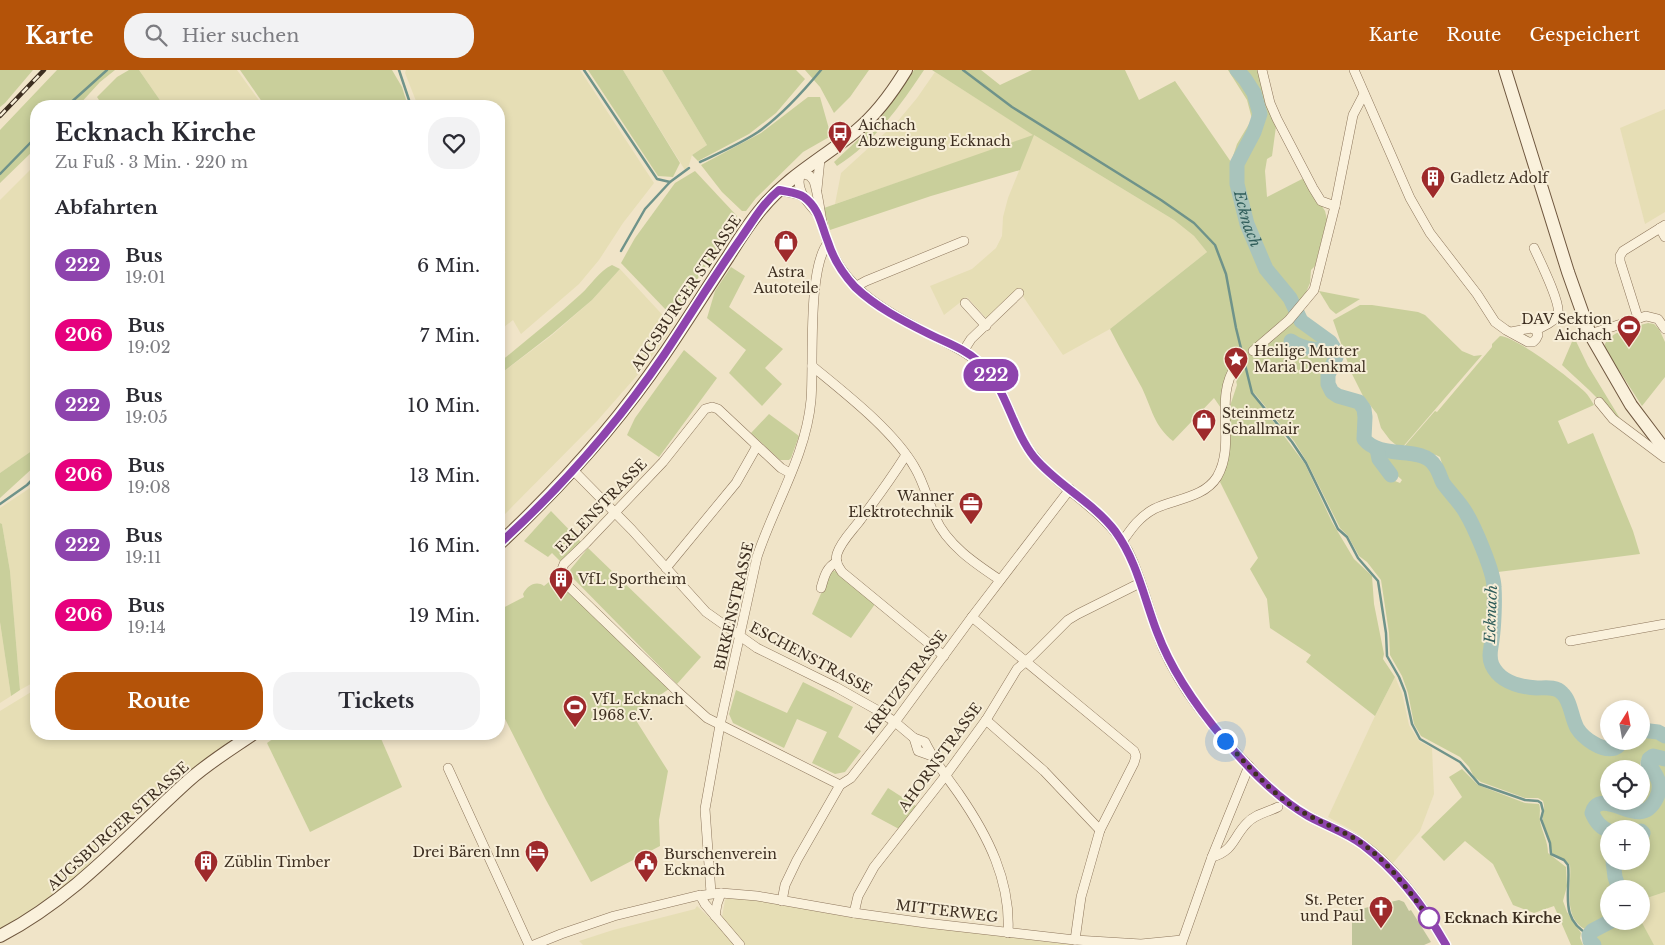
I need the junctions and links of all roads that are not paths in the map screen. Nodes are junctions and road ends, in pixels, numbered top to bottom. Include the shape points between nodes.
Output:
1 (906, 70) edge
2 (1262, 70) edge
3 (1505, 70) edge
4 (1355, 71) edge
5 (1364, 94) junction
6 (820, 159) junction
7 (801, 173) junction
8 (779, 190) junction
9 (817, 191) junction
10 (804, 197) junction
11 (1335, 206) junction
12 (821, 218) junction
13 (1662, 227) edge
14 (1665, 237) edge
15 (964, 241) dead end
16 (828, 243) junction
17 (1534, 248) dead end
18 (855, 287) junction
19 (1019, 294) dead end
20 (965, 303) dead end
21 (1638, 318) junction
22 (986, 326) junction
23 (1665, 329) edge
24 (1536, 330) junction
25 (1511, 332) junction
26 (1590, 334) junction
27 (964, 350) junction
28 (1254, 350) dead end
29 (812, 366) junction
30 (1236, 366) dead end
31 (1599, 402) dead end
32 (756, 446) junction
33 (1665, 450) edge
34 (906, 455) junction
35 (1665, 458) edge
36 (573, 470) junction
37 (790, 473) junction
38 (1070, 489) junction
39 (615, 512) junction
40 (505, 538) edge
41 (1122, 542) junction
42 (837, 562) junction
43 (666, 568) junction
44 (1000, 580) junction
45 (1140, 583) junction
46 (821, 588) dead end
47 (972, 617) junction
48 (1665, 624) edge
49 (740, 636) junction
50 (1570, 641) dead end
51 (944, 656) junction
52 (1026, 661) junction
53 (986, 720) junction
54 (895, 722) junction
55 (720, 725) junction
56 (244, 740) edge
57 (1248, 766) junction
58 (448, 768) dead end
59 (946, 775) junction
60 (840, 785) junction
61 (1278, 807) dead end
62 (1100, 830) junction
63 (1212, 857) junction
64 (711, 893) junction
65 (721, 893) junction
66 (700, 895) junction
67 (782, 901) junction
68 (854, 913) junction
69 (716, 916) junction
70 (1008, 933) junction
71 (0, 936) edge
72 (1075, 940) junction
73 (1182, 943) edge
74 (529, 945) edge
75 (534, 945) edge
76 (740, 945) edge
77 (1446, 945) edge

1 - 6 main road, AUGSBURGER STRASSE via 874,115
2 - 11 street via 1276,119 1313,188 1321,201
3 - 26 main road
4 - 5 street
5 - 11 street via 1353,115
5 - 25 street via 1418,215 1495,322
6 - 7 main road, AUGSBURGER STRASSE
6 - 9 street
7 - 8 main road, AUGSBURGER STRASSE
7 - 9 street via 810,176
7 - 10 street via 799,184
8 - 10 street
8 - 36 main road, AUGSBURGER STRASSE via 760,210 623,412
9 - 12 street
10 - 12 street
11 - 28 street via 1314,290 1289,320
12 - 16 street
13 - 14 street
13 - 21 street via 1620,256
15 - 18 street
16 - 18 street
16 - 29 street, BIRKENSTRASSE via 822,250 816,282
17 - 24 street via 1558,309 1555,318
18 - 27 street via 894,315
19 - 22 street
20 - 22 street
21 - 23 street via 1658,319
21 - 26 street
22 - 27 street
24 - 25 street
24 - 25 street via 1538,334 1533,342
26 - 33 main road via 1631,405
27 - 38 street via 996,381 1018,432 1033,456
29 - 34 street via 878,424
29 - 37 street, BIRKENSTRASSE via 806,434
30 - 41 street via 1226,395 1225,452 1213,482 1200,492 1162,505 1145,515
31 - 35 street via 1613,419
32 - 37 street, ERLENSTRASSE
32 - 39 street, ERLENSTRASSE via 718,410 712,407 705,409 663,462
32 - 43 street via 736,483
34 - 42 street via 842,545
34 - 44 street via 944,533
36 - 39 street, ESCHENSTRASSE
36 - 40 main road, AUGSBURGER STRASSE
37 - 49 street, BIRKENSTRASSE via 764,536
38 - 41 street via 1104,520
38 - 44 street, KREUZSTRASSE
39 - 43 street, ESCHENSTRASSE
39 - 55 street, ERLENSTRASSE via 564,564 561,572 563,581 677,691 707,718
41 - 45 street
42 - 46 street via 826,572
42 - 51 street via 842,572
43 - 49 street, ESCHENSTRASSE via 706,612
44 - 47 street, KREUZSTRASSE
45 - 52 street, AHORNSTRASSE via 1068,620
45 - 57 street via 1156,631 1177,676 1202,714
47 - 51 street, KREUZSTRASSE
47 - 52 street
48 - 50 street
49 - 54 street, ESCHENSTRASSE
49 - 55 street, BIRKENSTRASSE
51 - 54 street, KREUZSTRASSE
52 - 53 street, AHORNSTRASSE
52 - 62 street via 1134,751 1134,762
53 - 59 street, AHORNSTRASSE
53 - 62 street via 1044,771
54 - 59 street, ESCHENSTRASSE via 914,738 925,742
54 - 60 street, KREUZSTRASSE via 850,778
55 - 60 street, ERLENSTRASSE
55 - 64 street, BIRKENSTRASSE via 705,809
56 - 71 main road, AUGSBURGER STRASSE via 189,780 53,905
57 - 63 street
57 - 77 street via 1286,802 1362,843 1385,863 1410,892
58 - 74 street
59 - 68 street, AHORNSTRASSE via 874,867 858,896
59 - 70 street, ESCHENSTRASSE via 992,849 1004,884
60 - 67 street, KREUZSTRASSE via 797,860 785,885
61 - 63 street via 1253,818 1231,847
62 - 72 street via 1081,897
63 - 73 street
64 - 65 street, MITTERWEG
64 - 66 street, MITTERWEG
65 - 67 street, MITTERWEG
65 - 69 street
66 - 69 street
66 - 75 street, MITTERWEG via 614,916
67 - 68 street, MITTERWEG
68 - 70 street, MITTERWEG
69 - 76 street
70 - 72 street, MITTERWEG
72 - 73 street, MITTERWEG

